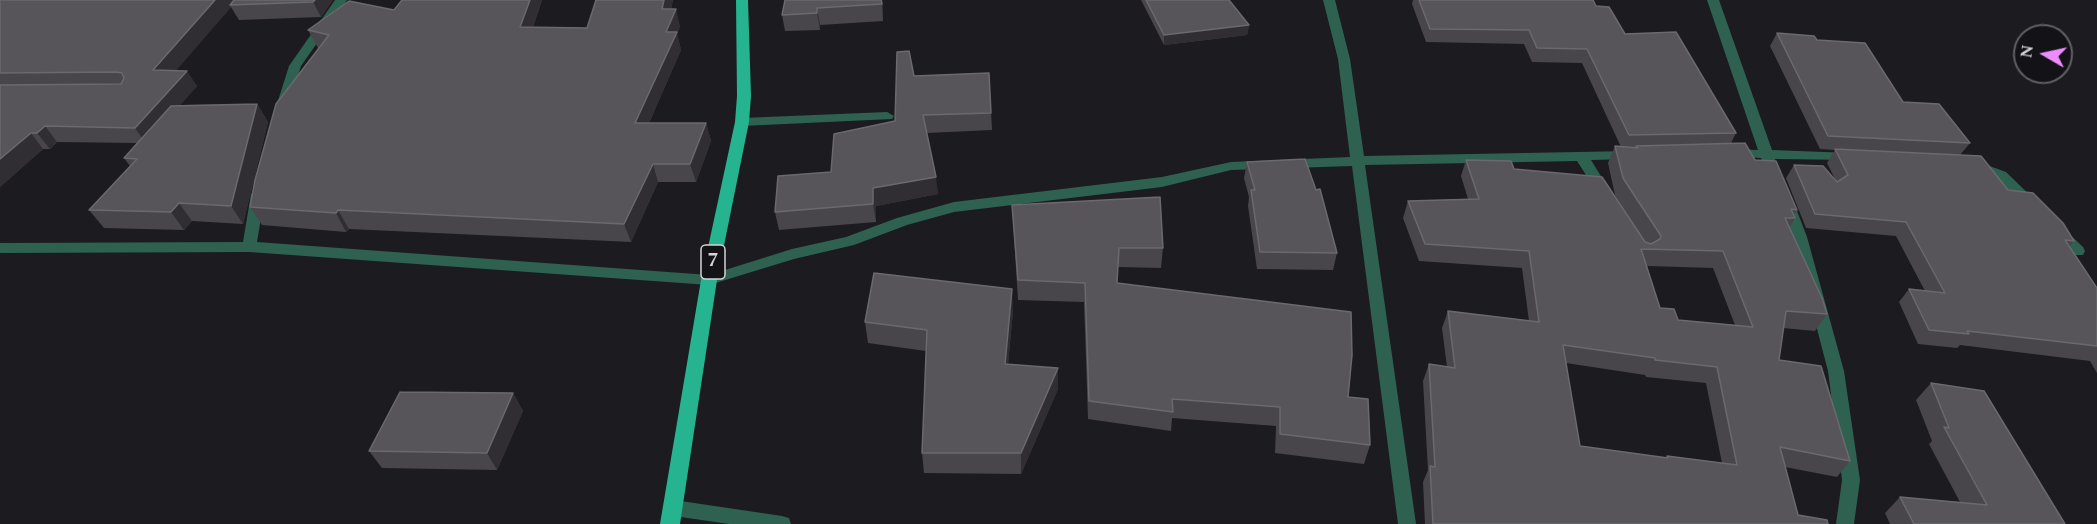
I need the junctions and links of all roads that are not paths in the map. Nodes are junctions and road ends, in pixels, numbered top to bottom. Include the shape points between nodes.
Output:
1 (340, 0) edge
2 (742, 0) edge
3 (1329, 0) edge
4 (1713, 0) edge
5 (887, 116) dead end
6 (278, 118) edge
7 (741, 122) junction
8 (1766, 153) junction
9 (1720, 154) edge
10 (1650, 155) edge
11 (1581, 156) junction
12 (1867, 157) edge
13 (1358, 161) junction
14 (1958, 162) edge
15 (1774, 172) edge
16 (263, 175) edge
17 (1782, 192) edge
18 (1612, 205) edge
19 (249, 247) junction
20 (0, 248) edge
21 (2078, 251) dead end
22 (709, 280) junction
23 (672, 516) edge
24 (783, 524) edge
25 (1407, 524) edge
26 (1845, 524) edge

1 - 6 street via 295,66
2 - 7 highway, 7
3 - 13 street via 1344,59
4 - 8 street
5 - 7 street
7 - 22 highway, 7
8 - 9 street
8 - 12 street
8 - 15 street
10 - 11 street
11 - 13 street
11 - 18 street
13 - 22 street via 1231,166 1161,182 954,207
13 - 25 street
14 - 21 street via 2001,175
16 - 19 street
17 - 26 street via 1800,237 1836,371 1851,480
19 - 20 street
19 - 22 street
22 - 23 highway, 7
23 - 24 street

